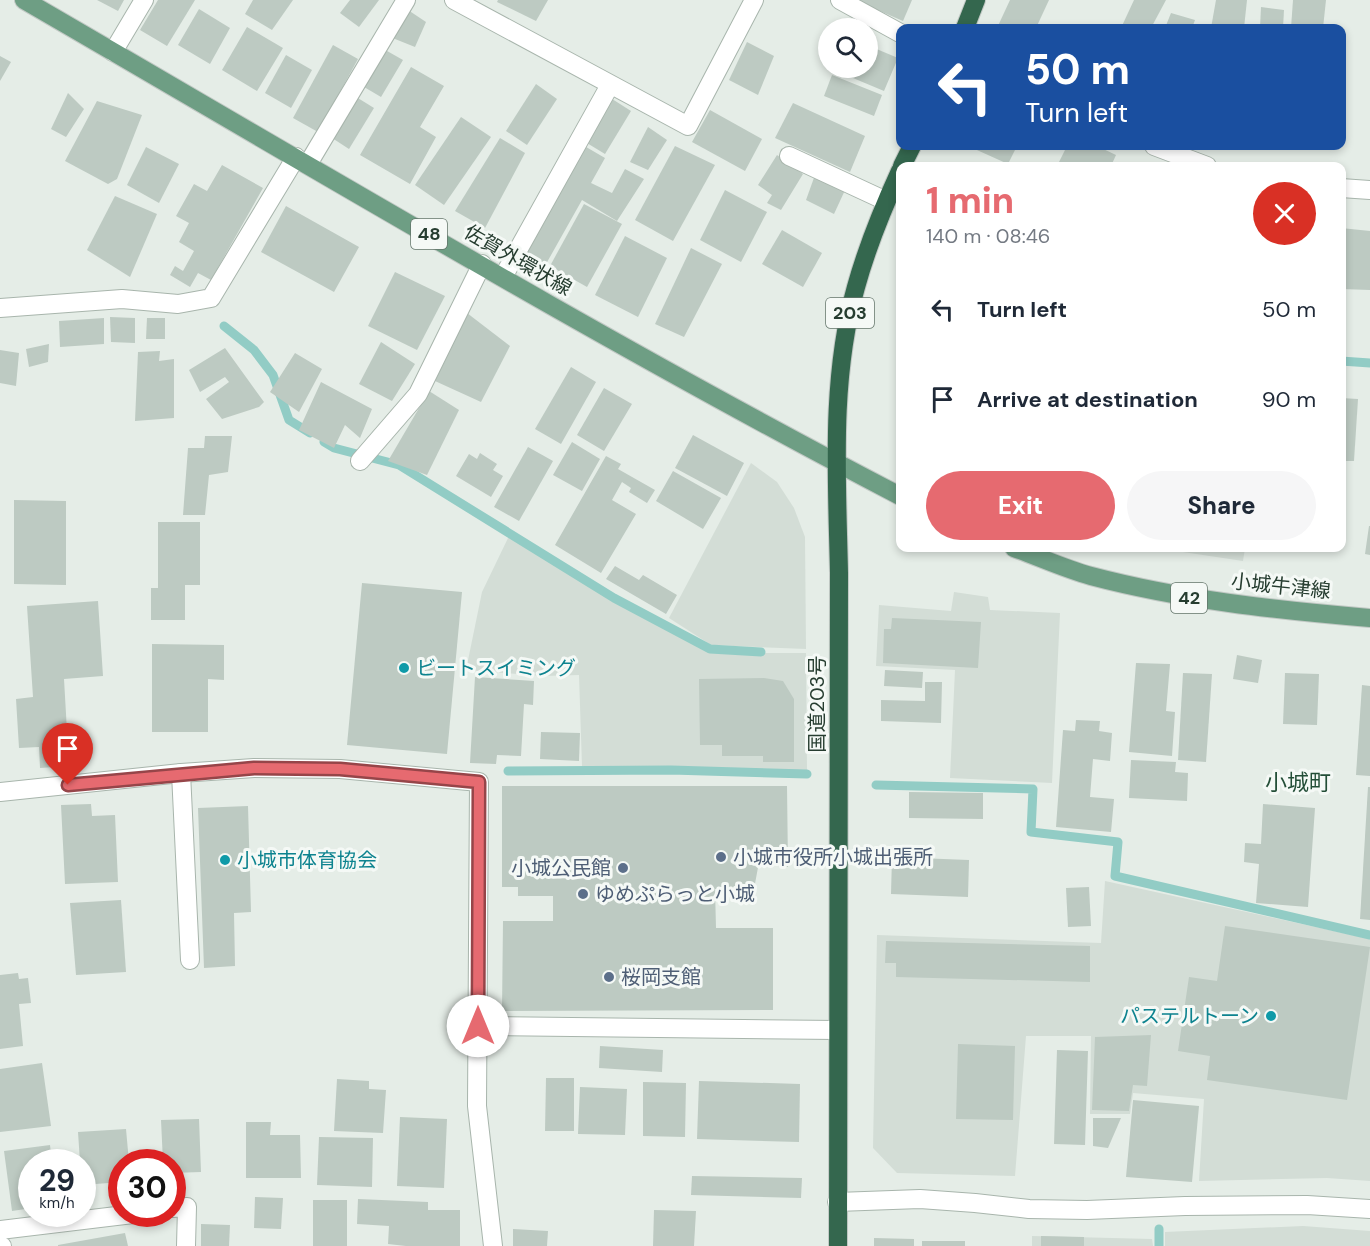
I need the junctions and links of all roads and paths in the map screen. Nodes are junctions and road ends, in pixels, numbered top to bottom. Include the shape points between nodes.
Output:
1 (24, 0) edge
2 (144, 0) edge
3 (406, 0) edge
4 (454, 0) edge
5 (754, 0) edge
6 (840, 0) edge
7 (976, 0) edge
8 (967, 24) edge
9 (896, 31) edge
10 (113, 52) junction
11 (610, 85) junction
12 (1165, 150) edge
13 (789, 156) dead end
14 (302, 160) junction
15 (1196, 162) edge
16 (896, 180) edge
17 (1346, 188) edge
18 (1370, 190) edge
19 (886, 201) junction
20 (482, 264) junction
21 (503, 277) junction
22 (0, 308) edge
23 (360, 461) dead end
24 (837, 463) junction
25 (896, 494) edge
26 (1025, 552) edge
27 (1370, 618) edge
28 (181, 773) junction
29 (0, 792) edge
30 (190, 960) dead end
31 (478, 1026) junction
32 (837, 1030) junction
33 (837, 1202) junction
34 (186, 1207) edge
35 (1370, 1209) edge
36 (108, 1217) edge
37 (0, 1230) edge
38 (0, 1238) edge
39 (2, 1246) edge
40 (186, 1246) edge
41 (493, 1246) edge
42 (837, 1246) edge

1 - 10 main road, 佐賀外環状線 / 48
2 - 10 street
3 - 14 street
4 - 11 street
5 - 11 street via 688,126
6 - 9 street
7 - 8 highway
10 - 14 main road, 佐賀外環状線 / 48
11 - 21 street
12 - 15 street
13 - 19 street
14 - 20 main road, 佐賀外環状線 / 48
14 - 22 street via 211,298 178,304 122,299
16 - 19 highway, 国道203号 / 203
17 - 18 street
19 - 24 highway, 国道203号 / 203 via 856,286 846,335 839,388
20 - 21 main road, 佐賀外環状線 / 48
20 - 23 street via 418,394
21 - 24 main road, 佐賀外環状線 / 48
24 - 25 main road
24 - 32 highway, 国道203号 / 203
26 - 27 main road, 小城牛津線 / 42 via 1089,575 1190,598
28 - 29 street
28 - 30 street
28 - 31 street via 254,768 340,769 479,782
31 - 32 street
31 - 41 street via 477,1106
32 - 33 highway, 国道203号 / 203
33 - 35 street via 920,1199 1087,1210 1229,1205
33 - 42 highway, 国道203号 / 203
34 - 40 street
36 - 37 street
38 - 39 street

